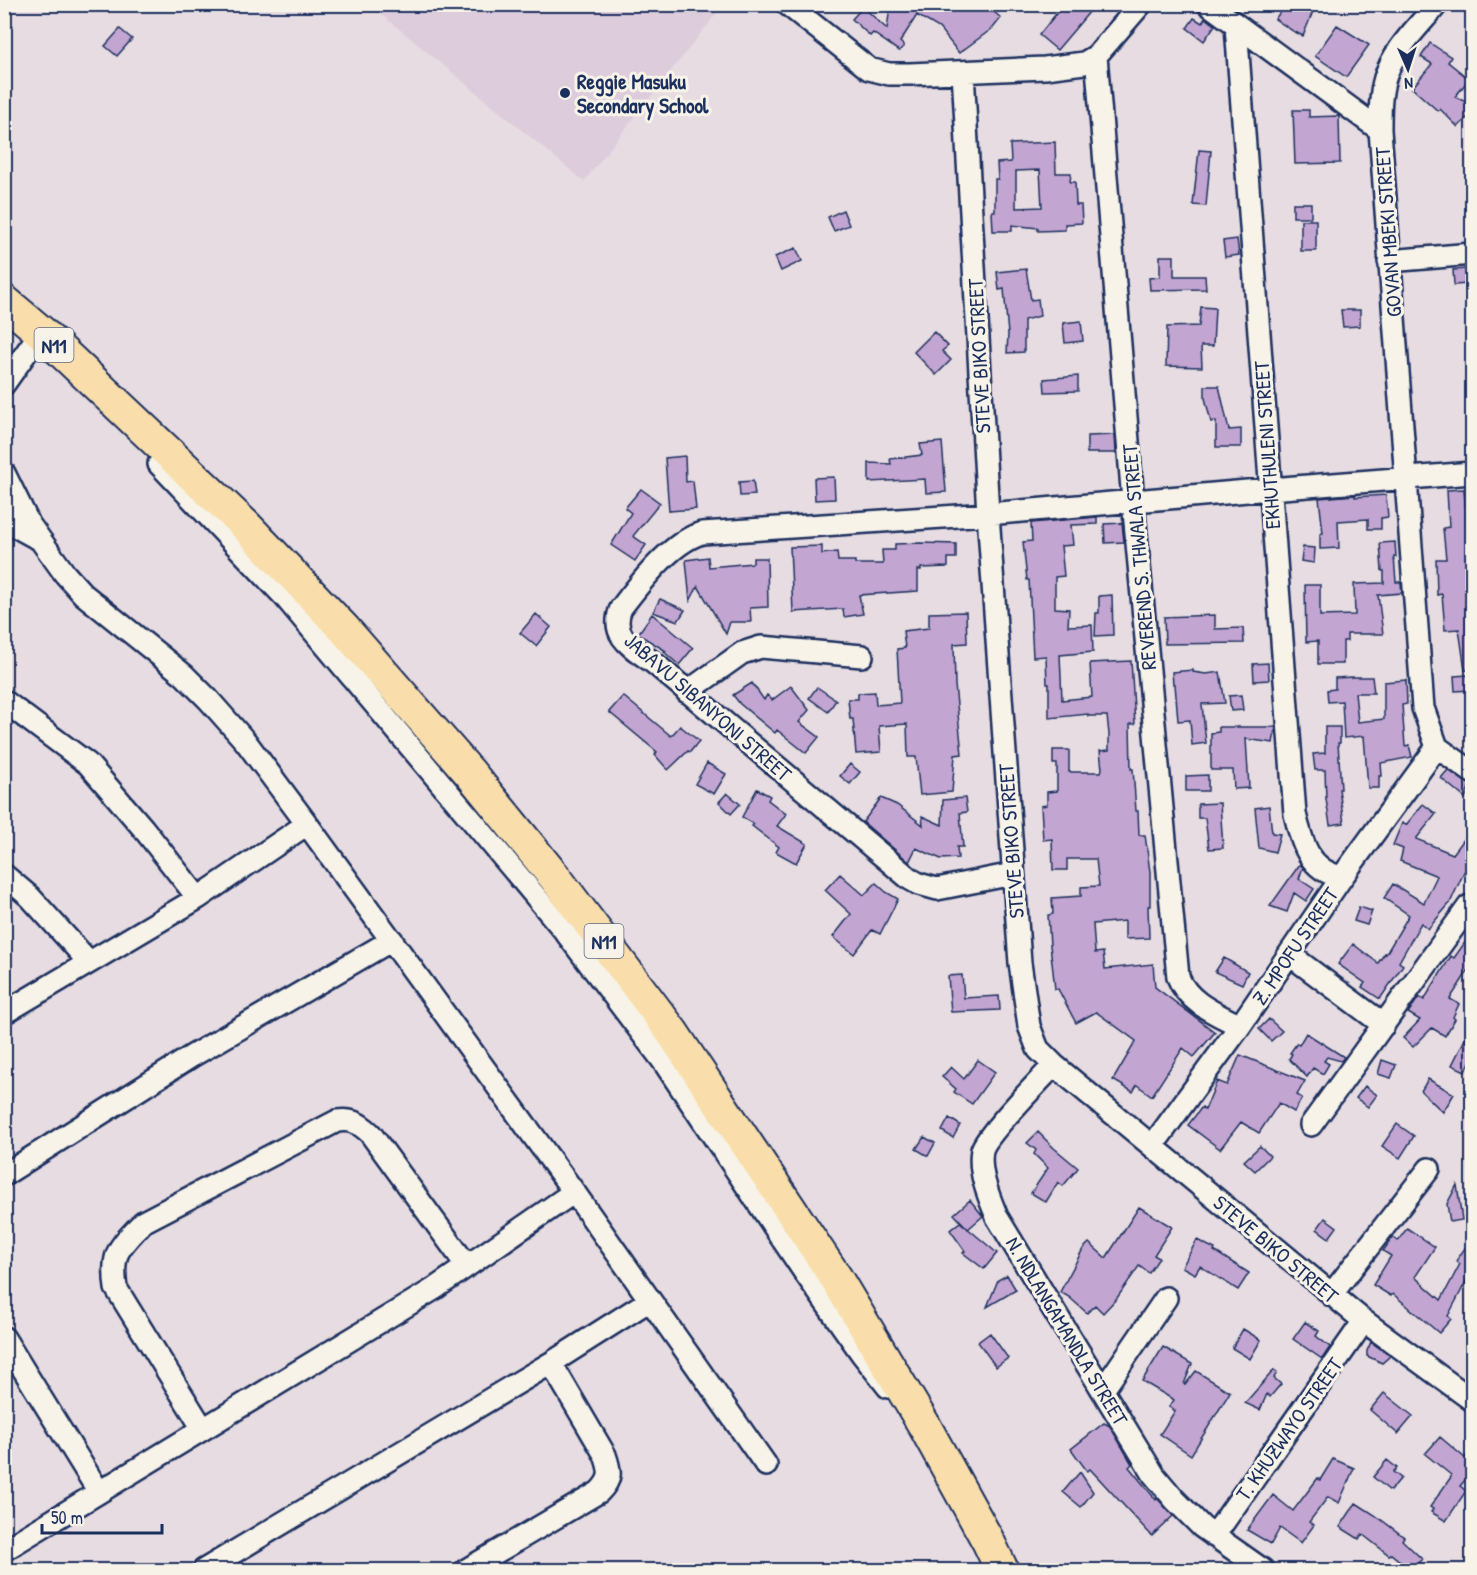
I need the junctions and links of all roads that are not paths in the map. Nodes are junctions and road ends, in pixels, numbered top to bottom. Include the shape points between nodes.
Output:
1 (787, 4) edge
2 (1141, 4) edge
3 (1208, 4) edge
4 (1437, 4) edge
5 (1236, 26) junction
6 (1096, 56) junction
7 (963, 72) junction
8 (1380, 130) junction
9 (1473, 254) edge
10 (1389, 261) junction
11 (4, 301) edge
12 (41, 332) junction
13 (4, 384) edge
14 (4, 473) edge
15 (1473, 473) edge
16 (1407, 478) junction
17 (1270, 489) junction
18 (1133, 501) junction
19 (988, 513) junction
20 (4, 520) edge
21 (38, 539) junction
22 (862, 656) dead end
23 (687, 692) junction
24 (4, 701) edge
25 (1437, 747) junction
26 (1473, 772) edge
27 (307, 824) junction
28 (1013, 874) junction
29 (4, 875) edge
30 (1342, 878) junction
31 (198, 898) junction
32 (1469, 906) dead end
33 (392, 940) junction
34 (1290, 955) junction
35 (89, 962) junction
36 (4, 1013) edge
37 (1384, 1025) junction
38 (1240, 1026) junction
39 (1054, 1065) junction
40 (1311, 1125) dead end
41 (1153, 1145) junction
42 (1428, 1169) dead end
43 (4, 1175) edge
44 (573, 1192) junction
45 (467, 1266) junction
46 (1331, 1295) junction
47 (1166, 1298) dead end
48 (650, 1300) junction
49 (1364, 1321) junction
50 (4, 1338) edge
51 (550, 1364) junction
52 (1103, 1390) junction
53 (1473, 1400) edge
54 (202, 1430) junction
55 (766, 1465) dead end
56 (99, 1492) junction
57 (1214, 1536) junction
58 (4, 1550) edge
59 (204, 1570) edge
60 (466, 1570) edge
61 (1002, 1570) edge
62 (1263, 1570) edge

1 - 7 street via 857,61 878,72
2 - 6 street
3 - 5 street
4 - 8 street, GOVAN MBEKI STREET via 1389,66 1383,86
5 - 8 street
5 - 17 street, EKHUTHULENI STREET
6 - 7 street via 1072,66
6 - 18 street, REVEREND S. THWALA STREET
7 - 19 street, STEVE BIKO STREET
8 - 10 street, GOVAN MBEKI STREET
9 - 10 street
10 - 16 street, GOVAN MBEKI STREET
11 - 12 highway, N11
12 - 13 street
12 - 61 highway, N11 via 246,526 345,630 470,772 550,871 672,1032 836,1278 924,1425
14 - 21 street
15 - 16 street, JABAVU SIBANYONI STREET
16 - 17 street, JABAVU SIBANYONI STREET
16 - 25 street, GOVAN MBEKI STREET via 1423,708
17 - 18 street, JABAVU SIBANYONI STREET
17 - 30 street, EKHUTHULENI STREET via 1295,814 1308,856 1318,868
18 - 19 street, JABAVU SIBANYONI STREET
18 - 38 street, REVEREND S. THWALA STREET via 1178,977 1196,1001
19 - 23 street, JABAVU SIBANYONI STREET via 702,533 684,540 621,608 618,626 629,645
19 - 28 street, STEVE BIKO STREET
20 - 21 street
21 - 27 street via 83,594 158,653 208,699 246,742
22 - 23 street via 761,647 742,653
23 - 28 street, JABAVU SIBANYONI STREET via 910,879 937,889
24 - 31 street via 88,764
25 - 26 street
25 - 30 street, Z. MPOFU STREET
27 - 31 street
27 - 33 street
28 - 39 street, STEVE BIKO STREET via 1029,1026 1038,1049
29 - 35 street via 30,897
30 - 34 street, Z. MPOFU STREET
31 - 35 street
32 - 37 street
33 - 43 street via 192,1056
33 - 44 street
34 - 37 street
34 - 38 street, Z. MPOFU STREET
35 - 36 street
37 - 40 street
38 - 41 street, Z. MPOFU STREET
39 - 41 street, STEVE BIKO STREET
39 - 52 street, N. NDLANGAMANDLA STREET via 982,1148 986,1188 997,1217
41 - 46 street, STEVE BIKO STREET
42 - 46 street
44 - 45 street
44 - 48 street
45 - 54 street
45 - 54 street via 370,1133 358,1122 347,1120 337,1121 143,1222 119,1248 114,1268 116,1288
46 - 49 street, STEVE BIKO STREET
47 - 52 street
48 - 51 street
48 - 55 street
49 - 53 street, STEVE BIKO STREET
49 - 57 street, T. KHUZWAYO STREET
50 - 56 street
51 - 59 street
51 - 60 street via 605,1455 610,1469 607,1484
52 - 57 street, N. NDLANGAMANDLA STREET via 1154,1475 1182,1508
54 - 56 street
56 - 58 street
57 - 62 street, N. NDLANGAMANDLA STREET

